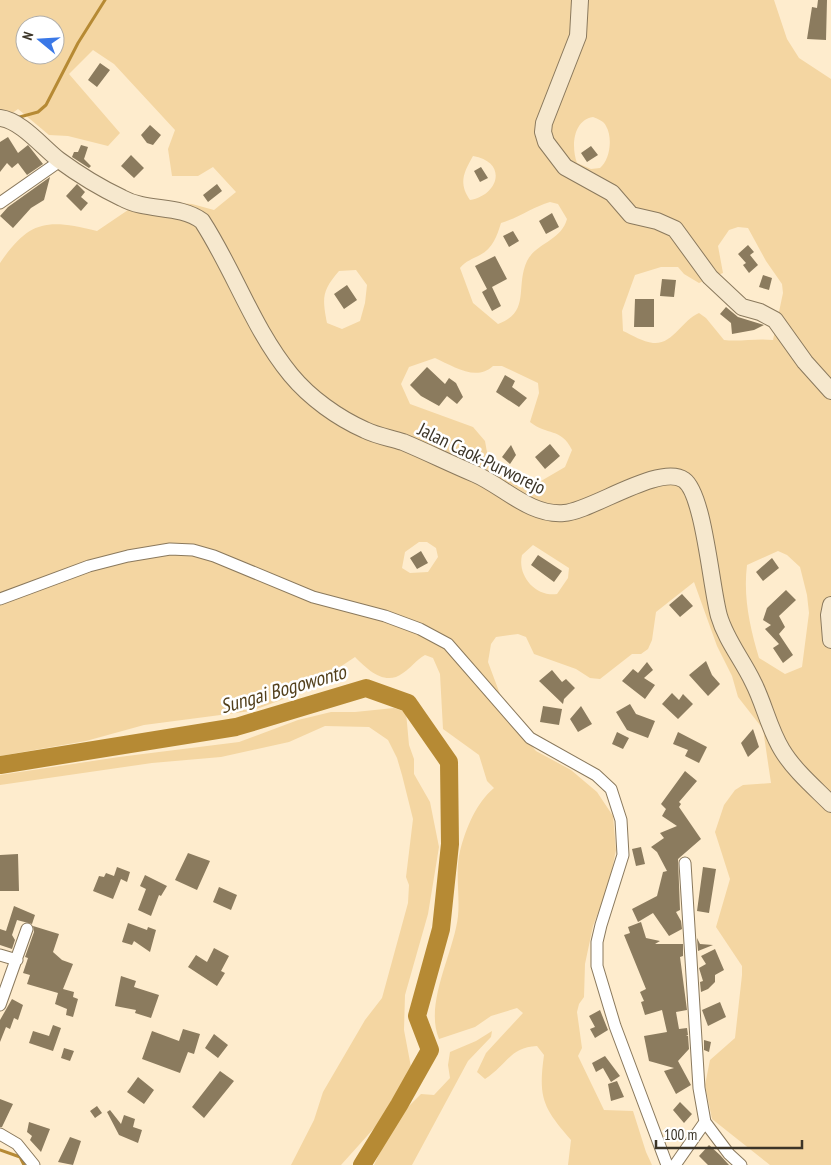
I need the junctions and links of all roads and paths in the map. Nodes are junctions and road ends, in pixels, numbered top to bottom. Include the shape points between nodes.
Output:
1 (580, 0) edge
2 (3, 118) edge
3 (60, 161) junction
4 (0, 203) edge
5 (831, 391) edge
6 (0, 599) edge
7 (831, 605) edge
8 (831, 640) edge
9 (831, 804) edge
10 (685, 863) dead end
11 (27, 929) dead end
12 (0, 955) edge
13 (17, 960) junction
14 (0, 1005) edge
15 (705, 1122) junction
16 (0, 1134) edge
17 (34, 1165) edge
18 (667, 1165) edge
19 (674, 1165) edge
20 (741, 1165) edge

1 - 5 street via 578,36 544,123 546,142 564,167 612,193 630,215 675,229 710,277 742,307 775,320
2 - 3 street, Jalan Caok-Purworejo
3 - 4 street
3 - 9 street, Jalan Caok-Purworejo via 122,199 156,209 192,214 202,222 256,321 290,374 323,405 366,430 475,474 521,501 551,512 572,512 614,493 663,477 672,476 690,487 702,516 707,561 719,616 728,639 753,681 781,749
6 - 18 street via 89,566 128,556 170,549 193,550 313,596 385,616 448,644 530,738 596,774 611,789 621,820 623,855 597,942 597,966 615,1026
7 - 8 street
10 - 15 street via 699,1088
11 - 13 street
12 - 13 street
13 - 14 street
15 - 19 street
15 - 20 street
16 - 17 street via 16,1144

